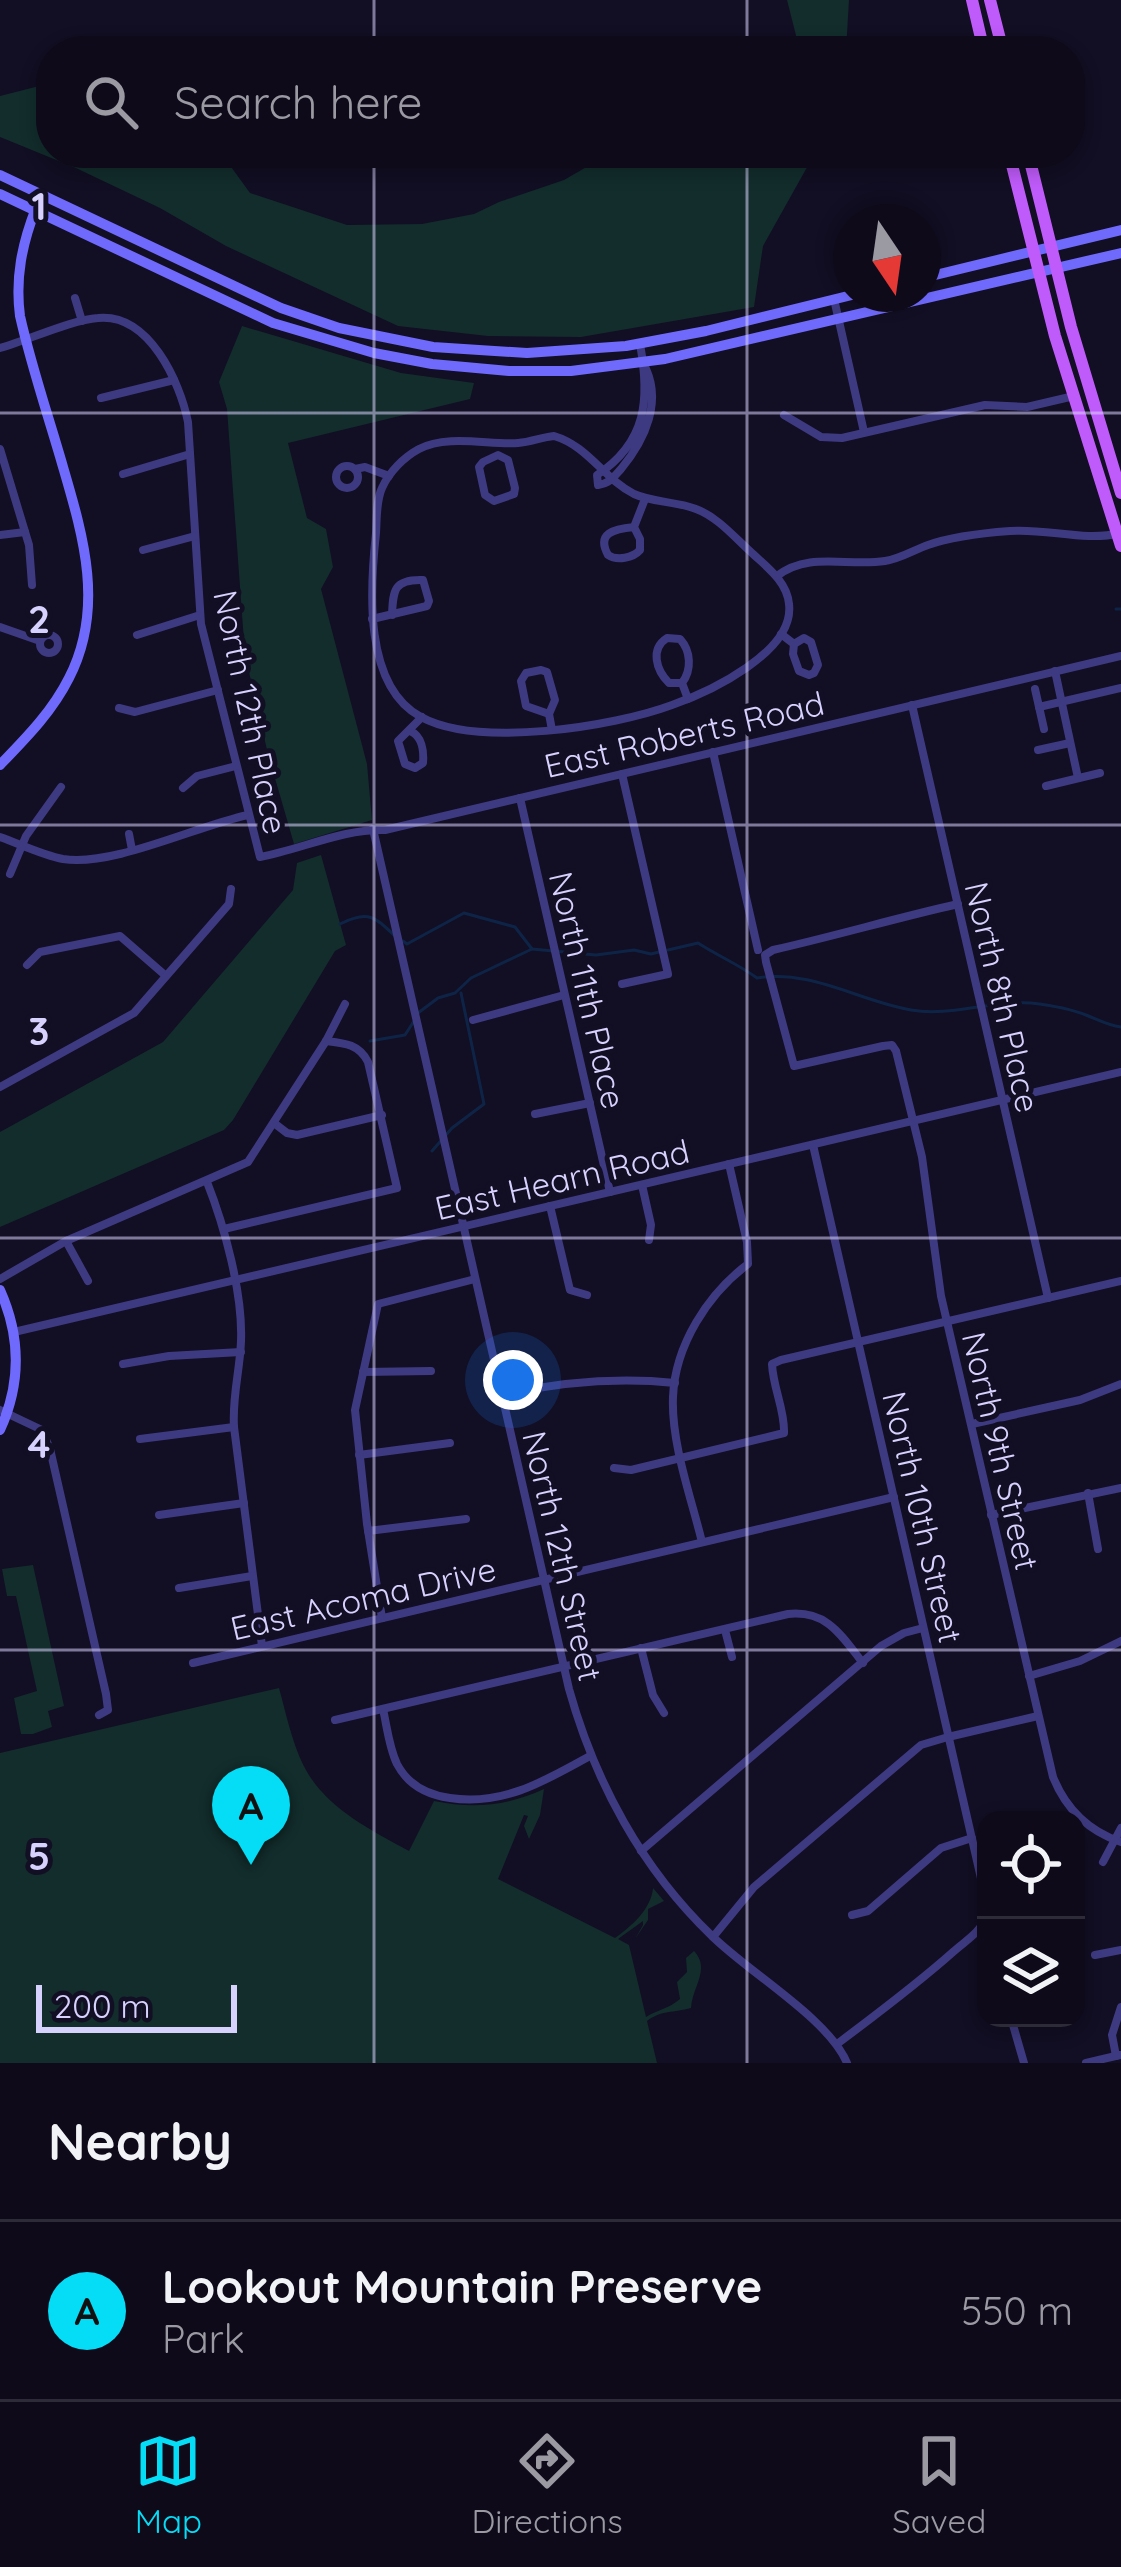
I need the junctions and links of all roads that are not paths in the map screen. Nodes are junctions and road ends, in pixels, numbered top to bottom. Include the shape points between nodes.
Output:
1 (972, 0) edge
2 (990, 0) edge
3 (980, 36) edge
4 (999, 36) edge
5 (1013, 168) edge
6 (1032, 168) edge
7 (0, 175) edge
8 (0, 194) edge
9 (41, 195) junction
10 (35, 211) junction
11 (1121, 230) edge
12 (1051, 248) junction
13 (1034, 251) junction
14 (1121, 253) edge
15 (987, 262) junction
16 (1056, 268) junction
17 (1039, 272) junction
18 (941, 275) edge
19 (941, 281) edge
20 (941, 293) edge
21 (75, 298) dead end
22 (833, 299) edge
23 (836, 312) edge
24 (868, 312) edge
25 (838, 320) junction
26 (82, 321) junction
27 (26, 341) junction
28 (640, 344) junction
29 (0, 347) edge
30 (643, 363) junction
31 (174, 380) junction
32 (1074, 396) junction
33 (101, 398) dead end
34 (784, 415) dead end
35 (641, 431) junction
36 (864, 433) junction
37 (499, 442) junction
38 (0, 448) edge
39 (191, 454) junction
40 (498, 455) junction
41 (355, 469) dead end
42 (603, 471) junction
43 (123, 474) dead end
44 (389, 476) junction
45 (613, 478) junction
46 (1121, 493) edge
47 (645, 498) junction
48 (634, 527) junction
49 (25, 532) junction
50 (0, 535) edge
51 (195, 536) junction
52 (1120, 538) edge
53 (143, 550) dead end
54 (777, 576) junction
55 (32, 585) dead end
56 (200, 615) junction
57 (392, 615) junction
58 (372, 619) junction
59 (0, 627) edge
60 (781, 634) junction
61 (137, 635) dead end
62 (794, 644) junction
63 (79, 654) junction
64 (1121, 656) edge
65 (1055, 671) junction
66 (682, 683) junction
67 (1121, 688) edge
68 (1035, 689) dead end
69 (218, 691) junction
70 (688, 699) junction
71 (1061, 702) junction
72 (912, 705) junction
73 (119, 707) dead end
74 (1040, 707) junction
75 (549, 714) junction
76 (422, 717) junction
77 (1044, 729) dead end
78 (552, 730) junction
79 (410, 731) junction
80 (1070, 743) junction
81 (1038, 751) dead end
82 (712, 752) junction
83 (0, 765) edge
84 (236, 766) junction
85 (1100, 773) dead end
86 (622, 774) junction
87 (1078, 778) junction
88 (1046, 786) dead end
89 (61, 788) dead end
90 (183, 788) dead end
91 (520, 798) junction
92 (248, 815) junction
93 (373, 830) junction
94 (129, 834) dead end
95 (0, 837) edge
96 (22, 845) junction
97 (132, 850) junction
98 (260, 856) joint
99 (10, 874) dead end
100 (231, 889) dead end
101 (958, 904) junction
102 (761, 952) junction
103 (27, 965) dead end
104 (166, 976) junction
105 (622, 983) dead end
106 (565, 995) junction
107 (345, 1004) dead end
108 (473, 1020) dead end
109 (326, 1041) junction
110 (1121, 1072) edge
111 (0, 1087) edge
112 (1002, 1100) junction
113 (590, 1102) junction
114 (535, 1114) dead end
115 (382, 1115) junction
116 (913, 1121) junction
117 (274, 1123) junction
118 (813, 1145) junction
119 (729, 1164) junction
120 (206, 1182) junction
121 (642, 1185) junction
122 (610, 1192) junction
123 (550, 1206) junction
124 (463, 1226) junction
125 (224, 1229) junction
126 (649, 1240) dead end
127 (66, 1241) junction
128 (0, 1279) edge
129 (475, 1280) junction
130 (88, 1281) dead end
131 (234, 1281) junction
132 (1121, 1281) edge
133 (0, 1291) edge
134 (587, 1295) dead end
135 (1046, 1299) junction
136 (1047, 1311) dead end
137 (946, 1322) junction
138 (14, 1332) junction
139 (858, 1342) junction
140 (241, 1352) junction
141 (123, 1364) dead end
142 (431, 1371) dead end
143 (363, 1372) junction
144 (675, 1383) junction
145 (1121, 1384) edge
146 (502, 1394) junction
147 (4, 1411) edge
148 (972, 1424) junction
149 (234, 1426) junction
150 (0, 1430) edge
151 (140, 1439) dead end
152 (450, 1443) dead end
153 (359, 1454) junction
154 (682, 1458) junction
155 (614, 1468) dead end
156 (1121, 1488) edge
157 (1088, 1493) junction
158 (894, 1496) junction
159 (244, 1503) junction
160 (159, 1515) dead end
161 (991, 1515) junction
162 (466, 1519) dead end
163 (368, 1531) junction
164 (702, 1542) junction
165 (1098, 1549) dead end
166 (252, 1576) junction
167 (544, 1579) junction
168 (179, 1588) dead end
169 (382, 1618) junction
170 (923, 1628) junction
171 (725, 1629) junction
172 (1121, 1641) edge
173 (262, 1646) junction
174 (641, 1648) junction
175 (732, 1657) dead end
176 (193, 1663) dead end
177 (863, 1663) junction
178 (564, 1667) junction
179 (1029, 1676) junction
180 (383, 1709) junction
181 (664, 1713) dead end
182 (99, 1714) dead end
183 (1038, 1716) junction
184 (335, 1720) dead end
185 (948, 1736) junction
186 (590, 1756) junction
187 (1121, 1828) edge
188 (972, 1838) junction
189 (1118, 1841) edge
190 (641, 1851) junction
191 (977, 1860) edge
192 (1103, 1862) dead end
193 (852, 1915) dead end
194 (985, 1919) edge
195 (713, 1937) junction
196 (1121, 1950) edge
197 (1095, 1954) dead end
198 (1121, 2007) edge
199 (1014, 2027) edge
200 (837, 2044) junction
201 (1119, 2056) edge
202 (847, 2063) edge
203 (1024, 2063) edge
204 (1086, 2063) edge

1 - 3 main road
2 - 4 main road
5 - 13 main road
6 - 12 main road
7 - 9 main road
8 - 10 main road
9 - 10 main road
9 - 28 main road via 248,294 375,337 507,353
10 - 27 main road via 18,280
10 - 30 main road via 240,309 338,344 509,371
11 - 12 main road
12 - 13 main road
12 - 16 main road
13 - 15 main road
13 - 17 main road
14 - 16 main road
15 - 18 main road
15 - 19 main road
16 - 17 main road
16 - 46 main road
17 - 20 main road
17 - 32 main road
21 - 26 street
22 - 28 main road
23 - 25 street
24 - 25 main road
25 - 30 main road
25 - 36 street
26 - 27 street
26 - 31 street, North 12th Place via 101,317 136,330
27 - 29 street
27 - 63 main road via 84,545 88,605
28 - 30 street
30 - 35 street via 652,392
31 - 33 street
31 - 39 street, North 12th Place
32 - 36 street via 1028,407 986,405
32 - 52 main road
34 - 36 street via 821,437
35 - 42 street
35 - 45 street
37 - 40 street
37 - 42 street via 554,436 575,443
37 - 44 street via 423,446
38 - 49 street
39 - 43 street
39 - 51 street, North 12th Place
40 - 40 street via 479,467 494,501 515,488 508,460
41 - 44 street
42 - 45 street
44 - 58 street via 380,491
45 - 47 street
47 - 48 street
47 - 54 street via 712,517
48 - 48 street via 604,536 608,555 637,553
49 - 50 street
49 - 55 street
51 - 53 street
51 - 56 street, North 12th Place
52 - 54 street via 1009,531 948,539 885,561 802,562
54 - 60 street via 790,605
56 - 61 street
56 - 69 street, North 12th Place
57 - 57 street via 427,606 423,580 396,587
57 - 58 street
58 - 76 street via 388,682
59 - 63 street via 40,641 46,653 57,646
60 - 62 street
60 - 70 street via 740,672
62 - 62 street via 800,671 814,673 811,642
63 - 83 main road via 41,722
64 - 65 street, East Roberts Road
65 - 71 street
65 - 72 street, East Roberts Road
66 - 66 street via 685,643 667,638 656,655 662,674
66 - 70 street
67 - 71 street
68 - 74 street
69 - 73 street via 135,712
69 - 84 street, North 12th Place
70 - 78 street
71 - 74 street
71 - 80 street
72 - 82 street, East Roberts Road
72 - 101 street, North 8th Place
74 - 77 street
75 - 75 street via 555,700 547,672 526,673 526,706
75 - 78 street
76 - 78 street via 489,732
76 - 79 street
79 - 79 street via 398,741 405,764 415,768 424,758
80 - 81 street
80 - 87 street
82 - 86 street, East Roberts Road
82 - 102 street
84 - 90 street
84 - 92 street, North 12th Place
85 - 87 street
86 - 91 street, East Roberts Road
86 - 105 street via 668,974
87 - 88 street
89 - 96 street
91 - 93 street, East Roberts Road
91 - 106 street, North 11th Place
92 - 97 street
92 - 98 street, North 12th Place
93 - 98 street, East Roberts Road
93 - 124 street, North 12th Street
94 - 97 street
95 - 96 street
96 - 97 street via 67,860
96 - 99 street
100 - 104 street via 229,904
101 - 102 street
101 - 112 street, North 8th Place
102 - 116 street, North 9th Street via 794,1066 892,1045
103 - 104 street via 40,952 120,936
104 - 111 street via 134,1013
106 - 108 street
106 - 113 street, North 11th Place
107 - 109 street
109 - 115 street via 364,1054
109 - 117 street
110 - 112 street, East Hearn Road
112 - 116 street, East Hearn Road
112 - 135 street, North 8th Place
113 - 114 street
113 - 122 street, North 11th Place
115 - 117 street via 307,1134
115 - 125 street via 398,1188
116 - 118 street, East Hearn Road
116 - 137 street, North 9th Street
117 - 120 street via 248,1162
118 - 119 street, East Hearn Road
118 - 139 street, North 10th Street
119 - 121 street, East Hearn Road
119 - 144 street via 748,1264 698,1317
120 - 125 street
120 - 127 street
121 - 122 street, East Hearn Road
121 - 126 street
122 - 123 street, East Hearn Road
123 - 124 street, East Hearn Road
123 - 134 street via 570,1290
124 - 129 street, North 12th Street
124 - 131 street, East Hearn Road
125 - 131 street
127 - 128 street
127 - 130 street
129 - 143 street via 378,1304
129 - 146 street, North 12th Street
131 - 138 street, East Hearn Road
131 - 140 street
132 - 135 street
133 - 138 main road
135 - 136 street, North 8th Place
135 - 137 street
137 - 139 street
137 - 148 street, North 9th Street
138 - 147 main road via 17,1372
139 - 154 street via 772,1364 784,1433
139 - 158 street, North 10th Street
140 - 141 street
140 - 149 street
142 - 143 street
143 - 153 street via 355,1410
144 - 146 street via 594,1379
144 - 154 street
145 - 148 street
146 - 167 street, North 12th Street
147 - 150 main road
147 - 182 street via 43,1430 50,1450 106,1694 108,1710
148 - 161 street, North 9th Street
149 - 151 street
149 - 159 street
152 - 153 street
153 - 163 street
154 - 155 street
154 - 164 street
156 - 157 street
157 - 161 street
157 - 165 street
158 - 164 street, East Acoma Drive
158 - 170 street, North 10th Street
159 - 160 street
159 - 166 street
161 - 179 street, North 9th Street
162 - 163 street
163 - 169 street
164 - 167 street, East Acoma Drive
166 - 168 street
166 - 173 street
167 - 169 street, East Acoma Drive
167 - 178 street, North 12th Street
169 - 173 street, East Acoma Drive
170 - 177 street via 893,1638
170 - 185 street, North 10th Street
171 - 174 street
171 - 175 street
171 - 177 street via 809,1614 834,1628
172 - 179 street
173 - 176 street, East Acoma Drive
174 - 178 street
174 - 181 street
177 - 190 street
178 - 180 street
178 - 186 street, North 12th Street
179 - 183 street, North 9th Street
180 - 184 street
180 - 186 street via 397,1762 435,1796 503,1797
183 - 185 street
183 - 189 street, North 9th Street via 1066,1803
185 - 188 street, North 10th Street
185 - 195 street via 921,1745 817,1832 754,1887
186 - 190 street, North 12th Street
187 - 189 street
188 - 191 street, North 10th Street
188 - 193 street via 941,1848
189 - 192 street
190 - 195 street, North 12th Street
194 - 200 street
195 - 200 street, North 12th Street
196 - 197 street
198 - 201 street via 1112,2035
199 - 203 street
200 - 202 street, North 12th Street
201 - 204 street

